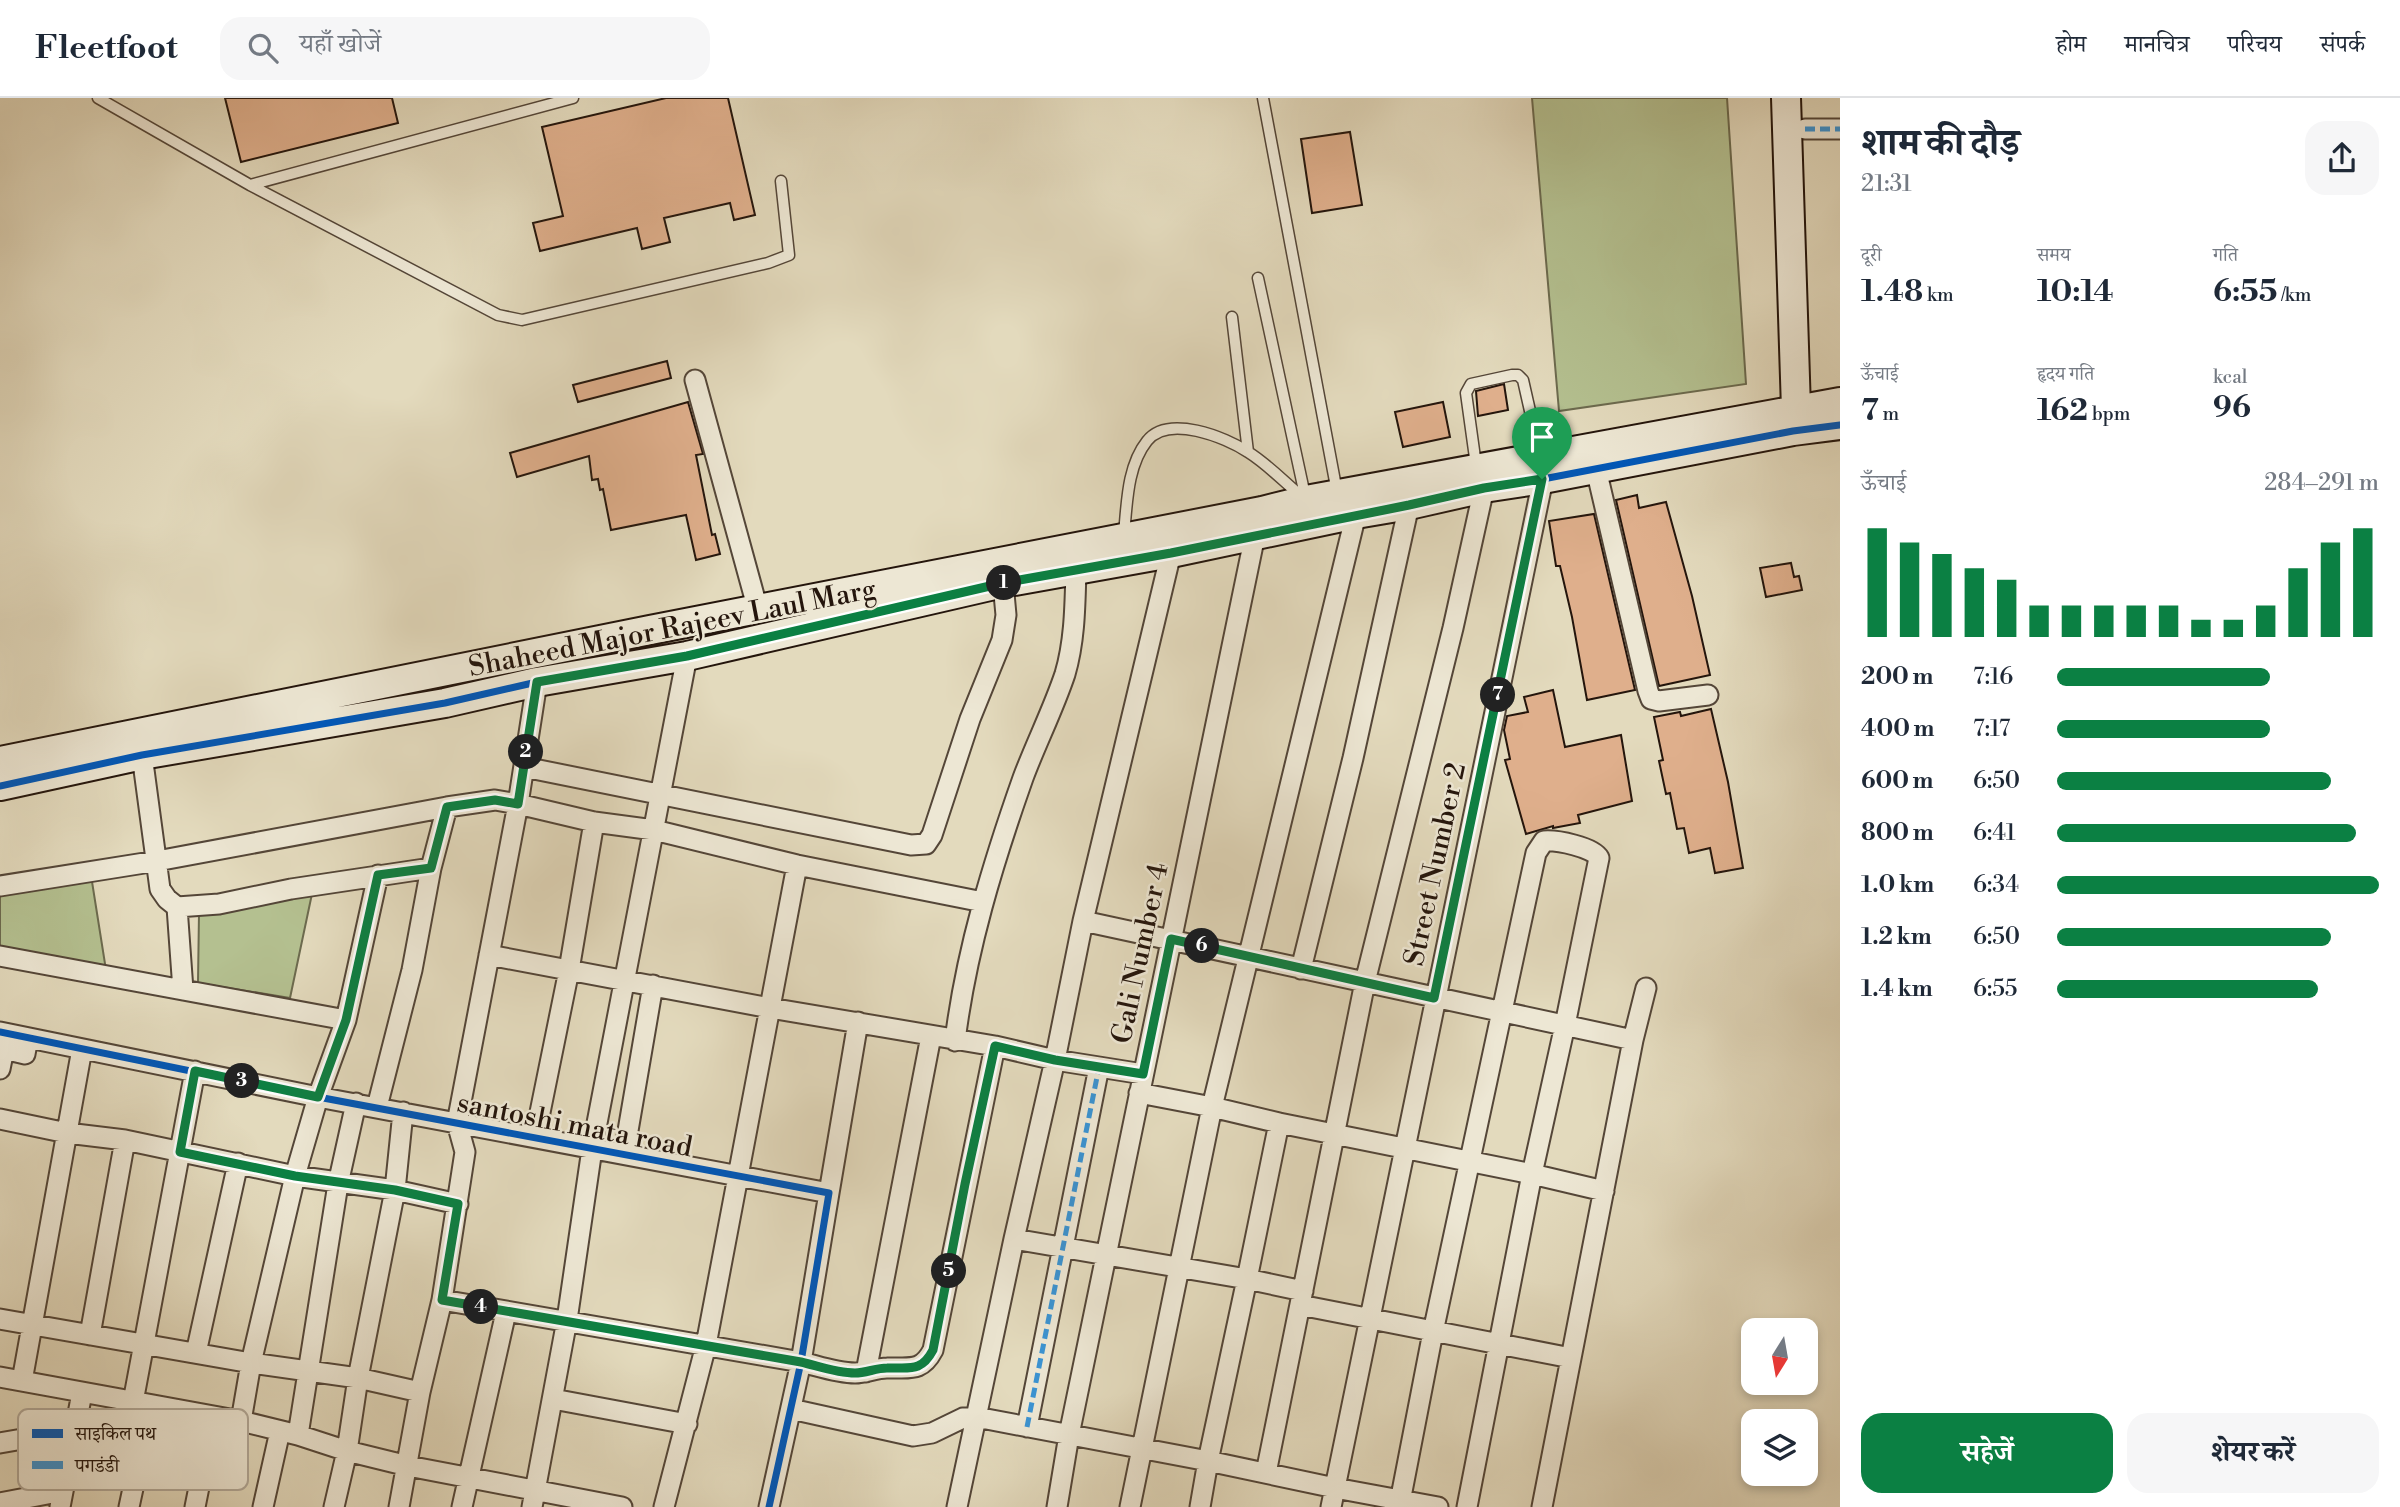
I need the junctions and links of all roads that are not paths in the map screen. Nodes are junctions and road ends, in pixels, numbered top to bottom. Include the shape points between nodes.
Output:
1 (98, 98) edge
2 (573, 98) edge
3 (1262, 98) edge
4 (1786, 98) edge
5 (1804, 98) edge
6 (1805, 129) junction
7 (1840, 129) edge
8 (781, 181) dead end
9 (250, 186) junction
10 (1258, 278) dead end
11 (1232, 317) dead end
12 (695, 380) dead end
13 (1840, 402) edge
14 (1803, 419) junction
15 (1840, 425) edge
16 (1248, 452) junction
17 (1542, 468) junction
18 (1596, 469) junction
19 (1480, 479) junction
20 (1307, 500) junction
21 (1347, 505) junction
22 (1409, 505) junction
23 (1255, 535) junction
24 (1123, 538) junction
25 (1171, 553) junction
26 (1076, 569) junction
27 (1003, 583) junction
28 (758, 610) junction
29 (687, 656) junction
30 (537, 682) junction
31 (1708, 695) dead end
32 (142, 755) junction
33 (0, 761) edge
34 (524, 767) junction
35 (0, 786) edge
36 (662, 793) junction
37 (518, 804) junction
38 (447, 807) junction
39 (594, 822) junction
40 (654, 830) junction
41 (157, 860) junction
42 (797, 865) junction
43 (431, 868) junction
44 (378, 875) junction
45 (0, 886) edge
46 (984, 902) junction
47 (177, 907) junction
48 (1083, 921) junction
49 (1171, 939) junction
50 (0, 956) edge
51 (489, 956) junction
52 (1247, 957) junction
53 (1301, 969) junction
54 (569, 970) junction
55 (623, 980) junction
56 (1366, 982) junction
57 (653, 985) junction
58 (1646, 988) dead end
59 (183, 990) junction
60 (1434, 998) junction
61 (770, 1008) junction
62 (1502, 1012) junction
63 (346, 1020) junction
64 (858, 1023) junction
65 (1565, 1025) junction
66 (0, 1032) edge
67 (931, 1036) junction
68 (28, 1038) junction
69 (1633, 1040) junction
70 (955, 1041) junction
71 (995, 1046) junction
72 (82, 1049) junction
73 (1055, 1060) junction
74 (1099, 1067) junction
75 (0, 1069) edge
76 (195, 1071) junction
77 (1141, 1083) junction
78 (318, 1097) junction
79 (356, 1103) junction
80 (377, 1107) junction
81 (1212, 1108) junction
82 (403, 1112) junction
83 (0, 1119) edge
84 (457, 1123) junction
85 (1279, 1123) junction
86 (67, 1133) junction
87 (1336, 1135) junction
88 (535, 1137) junction
89 (125, 1140) junction
90 (592, 1149) junction
91 (1403, 1149) junction
92 (180, 1152) junction
93 (624, 1154) junction
94 (1471, 1162) junction
95 (238, 1163) junction
96 (1532, 1174) junction
97 (295, 1176) junction
98 (737, 1177) junction
99 (338, 1184) junction
100 (395, 1190) junction
101 (1604, 1191) junction
102 (829, 1193) junction
103 (458, 1204) junction
104 (1014, 1238) junction
105 (1064, 1248) junction
106 (1105, 1255) junction
107 (1178, 1268) junction
108 (1247, 1279) junction
109 (1302, 1298) junction
110 (442, 1300) junction
111 (506, 1312) junction
112 (1369, 1318) junction
113 (0, 1319) edge
114 (567, 1320) junction
115 (33, 1324) junction
116 (1433, 1332) junction
117 (90, 1335) junction
118 (143, 1344) junction
119 (1499, 1344) junction
120 (706, 1345) junction
121 (196, 1353) junction
122 (1571, 1358) junction
123 (801, 1362) junction
124 (251, 1363) junction
125 (309, 1371) junction
126 (866, 1371) junction
127 (0, 1377) edge
128 (358, 1378) junction
129 (22, 1381) junction
130 (420, 1392) junction
131 (82, 1393) junction
132 (554, 1399) junction
133 (142, 1404) junction
134 (79, 1409) edge
135 (141, 1409) edge
136 (169, 1409) edge
137 (243, 1409) edge
138 (791, 1409) junction
139 (976, 1417) junction
140 (248, 1423) edge
141 (687, 1424) junction
142 (1027, 1427) junction
143 (289, 1433) junction
144 (1069, 1435) junction
145 (18, 1440) edge
146 (0, 1443) edge
147 (1141, 1448) junction
148 (347, 1451) junction
149 (1208, 1461) junction
150 (408, 1466) junction
151 (1266, 1473) junction
152 (469, 1477) junction
153 (1333, 1497) edge
154 (534, 1498) edge
155 (61, 1499) edge
156 (0, 1503) edge
157 (590, 1504) edge
158 (1400, 1504) edge
159 (263, 1507) edge
160 (334, 1507) edge
161 (399, 1507) edge
162 (462, 1507) edge
163 (622, 1507) edge
164 (664, 1507) edge
165 (769, 1507) edge
166 (957, 1507) edge
167 (1056, 1507) edge
168 (1130, 1507) edge
169 (1200, 1507) edge
170 (1438, 1507) edge
171 (1467, 1507) edge
172 (1542, 1507) edge

1 - 9 lane
2 - 9 lane
3 - 21 lane
4 - 14 street
5 - 6 street
6 - 7 street
6 - 14 street
8 - 9 lane via 789,255 522,320 498,314
10 - 20 lane
11 - 16 lane
12 - 28 street
13 - 14 street, Shaheed Major Rajeev Laul Marg
14 - 15 street, Shaheed Major Rajeev Laul Marg
14 - 17 street, Shaheed Major Rajeev Laul Marg
14 - 18 street, Shaheed Major Rajeev Laul Marg
16 - 20 lane
16 - 24 lane via 1186,428 1163,429 1148,439 1130,480
17 - 18 street, Shaheed Major Rajeev Laul Marg
17 - 19 street, Shaheed Major Rajeev Laul Marg
17 - 19 lane via 1524,380 1512,375 1467,388
17 - 60 street, Street Number 2
18 - 31 street via 1651,699
19 - 21 street, Shaheed Major Rajeev Laul Marg
19 - 22 street, Shaheed Major Rajeev Laul Marg
19 - 56 street via 1450,641
20 - 21 street, Shaheed Major Rajeev Laul Marg
20 - 24 street, Shaheed Major Rajeev Laul Marg
21 - 22 street, Shaheed Major Rajeev Laul Marg
21 - 23 street, Shaheed Major Rajeev Laul Marg
21 - 52 street
22 - 53 street
23 - 25 street, Shaheed Major Rajeev Laul Marg
23 - 49 street, Gali Number 4
24 - 28 street, Shaheed Major Rajeev Laul Marg
25 - 26 street, Shaheed Major Rajeev Laul Marg
25 - 48 street
26 - 27 street, Shaheed Major Rajeev Laul Marg
26 - 46 street via 1075,623 1066,672 1024,775
27 - 29 street, Shaheed Major Rajeev Laul Marg
27 - 36 street via 1006,615 1002,640 926,844 911,845
28 - 33 street, Shaheed Major Rajeev Laul Marg
29 - 30 street, Shaheed Major Rajeev Laul Marg
29 - 36 street
30 - 32 street, Shaheed Major Rajeev Laul Marg via 445,703
30 - 34 street
32 - 35 street, Shaheed Major Rajeev Laul Marg
32 - 41 street
34 - 36 street
34 - 37 street
36 - 40 street
37 - 38 street via 495,800
37 - 39 street
37 - 51 street
38 - 41 street
38 - 43 street
39 - 40 street
39 - 54 street
40 - 42 street
40 - 55 street
41 - 45 street
41 - 47 street via 160,889
42 - 46 street
42 - 61 street
43 - 44 street
43 - 80 street via 412,970
44 - 47 street via 219,904
44 - 63 street
46 - 70 street via 960,998
47 - 59 street
48 - 49 street
48 - 73 street
49 - 52 street
49 - 77 street, Gali Number 4
50 - 59 street
51 - 54 street
51 - 84 street
52 - 53 street
52 - 81 street
53 - 56 street
54 - 55 street
54 - 88 street
55 - 57 street
55 - 90 street
56 - 60 street
56 - 87 street
57 - 61 street
57 - 93 street
58 - 69 street
59 - 63 street
60 - 62 street
60 - 91 street, Street Number 2
61 - 64 street
61 - 98 street
62 - 65 street
62 - 65 street via 1536,853 1545,841 1552,840 1594,851 1599,858
62 - 94 street
63 - 78 street
64 - 67 street
64 - 102 street
65 - 69 street
65 - 96 street
66 - 68 street, santoshi mata road
67 - 70 street
67 - 126 street
68 - 72 street, santoshi mata road
68 - 75 street via 25,1054 4,1049
69 - 101 street
70 - 71 street
71 - 73 street
71 - 126 street via 933,1350 919,1367
72 - 76 street, santoshi mata road
72 - 86 street
73 - 74 street
73 - 104 street
74 - 77 street
74 - 105 street
76 - 78 street, santoshi mata road
76 - 92 street
77 - 81 street
77 - 106 street, Gali Number 4
78 - 79 street, santoshi mata road
78 - 97 street
79 - 80 street, santoshi mata road
79 - 99 street
80 - 82 street, santoshi mata road
81 - 85 street
81 - 107 street
82 - 84 street, santoshi mata road
82 - 100 street
83 - 86 street
84 - 88 street, santoshi mata road
84 - 103 street via 465,1152
85 - 87 street
85 - 108 street
86 - 89 street
86 - 115 street
87 - 91 street
87 - 109 street
88 - 90 street, santoshi mata road
89 - 92 street
89 - 117 street
90 - 93 street, santoshi mata road
90 - 114 street
91 - 94 street
91 - 112 street, Street Number 2
92 - 95 street
92 - 118 street
93 - 98 street, santoshi mata road
94 - 96 street
94 - 116 street
95 - 97 street
95 - 121 street
96 - 101 street
96 - 119 street
97 - 99 street
97 - 124 street
98 - 102 street, santoshi mata road
98 - 120 street
99 - 100 street
99 - 125 street
100 - 103 street
100 - 128 street
101 - 122 street
102 - 123 street
103 - 110 street
104 - 105 street
104 - 139 street
105 - 106 street
105 - 142 street
106 - 107 street
106 - 144 street, Gali Number 4
107 - 108 street
107 - 147 street
108 - 109 street
108 - 149 street
109 - 112 street
109 - 151 street
110 - 111 street
110 - 130 street
111 - 114 street
111 - 152 street
112 - 116 street
112 - 153 street, Street Number 2
113 - 115 street
114 - 120 street
114 - 132 street
115 - 117 street
115 - 129 street
116 - 119 street
116 - 158 street
117 - 118 street
118 - 121 street
118 - 133 street
119 - 122 street
119 - 171 street
120 - 123 street
120 - 141 street
121 - 124 street
122 - 172 street
123 - 126 street via 842,1372
123 - 138 street
124 - 125 street
124 - 137 street
125 - 128 street
125 - 143 street
127 - 129 street
128 - 130 street
128 - 148 street
129 - 131 street
130 - 150 street
131 - 133 street
131 - 134 street
132 - 141 street
132 - 154 street
133 - 135 street
133 - 136 street
138 - 139 street via 913,1436
138 - 165 street
139 - 142 street
139 - 166 street
140 - 143 street
141 - 164 street
142 - 144 street
143 - 148 street
143 - 159 street
144 - 147 street
144 - 167 street, Gali Number 4
145 - 146 street
147 - 149 street
147 - 168 street
148 - 150 street
148 - 160 street
149 - 151 street
149 - 169 street
150 - 152 street
150 - 161 street
151 - 153 street
152 - 154 street
152 - 162 street
153 - 158 street
154 - 157 street
155 - 156 street
157 - 163 street
158 - 170 street

